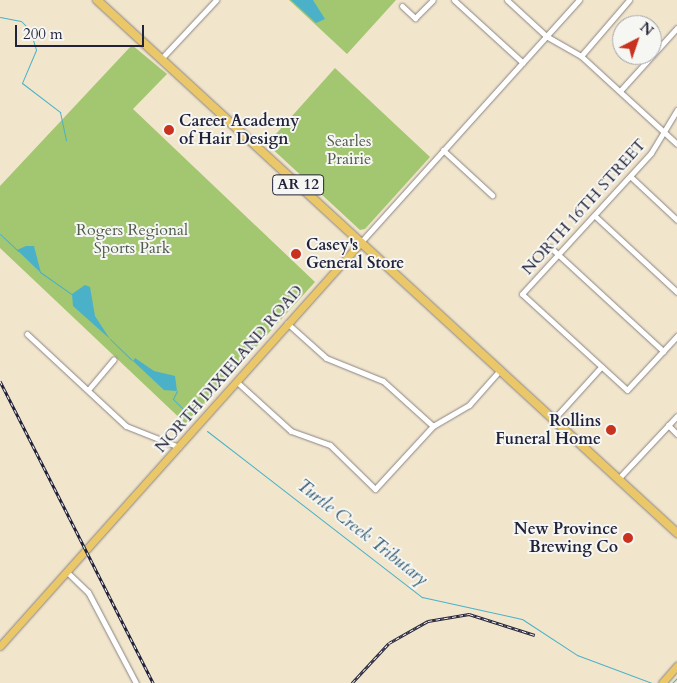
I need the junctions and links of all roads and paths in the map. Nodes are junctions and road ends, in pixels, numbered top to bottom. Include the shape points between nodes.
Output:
1 (97, 0) edge
2 (216, 0) edge
3 (433, 0) edge
4 (454, 0) edge
5 (507, 0) edge
6 (579, 0) edge
7 (629, 0) edge
8 (402, 6) dead end
9 (677, 28) edge
10 (546, 36) junction
11 (581, 56) junction
12 (161, 60) junction
13 (523, 63) junction
14 (620, 91) junction
15 (677, 110) edge
16 (664, 132) junction
17 (677, 144) edge
18 (443, 150) junction
19 (631, 176) junction
20 (492, 195) dead end
21 (594, 216) junction
22 (677, 220) edge
23 (361, 242) junction
24 (550, 247) dead end
25 (558, 255) junction
26 (677, 292) edge
27 (286, 323) junction
28 (27, 334) dead end
29 (677, 336) edge
30 (663, 351) junction
31 (114, 359) dead end
32 (602, 367) junction
33 (500, 370) junction
34 (237, 382) junction
35 (88, 390) junction
36 (677, 416) edge
37 (553, 420) junction
38 (668, 425) junction
39 (433, 426) junction
40 (677, 434) edge
41 (179, 447) junction
42 (618, 479) junction
43 (677, 533) edge
44 (66, 572) junction
45 (0, 646) edge
46 (677, 666) edge
47 (136, 683) edge
48 (662, 683) edge

1 - 12 highway, AR 12
2 - 12 street
3 - 8 street via 415,18
4 - 13 street
5 - 10 street
6 - 10 street, NORTH DIXIELAND ROAD
7 - 11 street
9 - 14 street
10 - 11 street
10 - 13 street, NORTH DIXIELAND ROAD
11 - 14 street
12 - 23 highway, AR 12
13 - 18 street, NORTH DIXIELAND ROAD
14 - 16 street
15 - 16 street, NORTH 16TH STREET
16 - 17 street
16 - 19 street, NORTH 16TH STREET
18 - 20 street
18 - 23 street, NORTH DIXIELAND ROAD
19 - 21 street, NORTH 16TH STREET
19 - 22 street
21 - 25 street, NORTH 16TH STREET
21 - 26 street
23 - 27 main road, NORTH DIXIELAND ROAD
23 - 33 highway, AR 12
24 - 25 street
25 - 30 street
25 - 32 street, NORTH 16TH STREET via 522,294
27 - 34 main road, NORTH DIXIELAND ROAD
27 - 39 street via 326,358 383,381
28 - 35 street
29 - 30 street
30 - 32 street via 627,390
31 - 35 street
32 - 37 street
33 - 37 highway, AR 12
33 - 39 street via 470,405
34 - 39 street via 291,431 330,445 375,489
34 - 41 main road, NORTH DIXIELAND ROAD
35 - 41 street via 126,426
36 - 38 street
37 - 42 highway, AR 12
38 - 40 street
38 - 42 street
41 - 44 main road, NORTH DIXIELAND ROAD
42 - 43 highway, AR 12
44 - 45 main road, NORTH DIXIELAND ROAD
44 - 47 street via 88,592
46 - 48 main road

